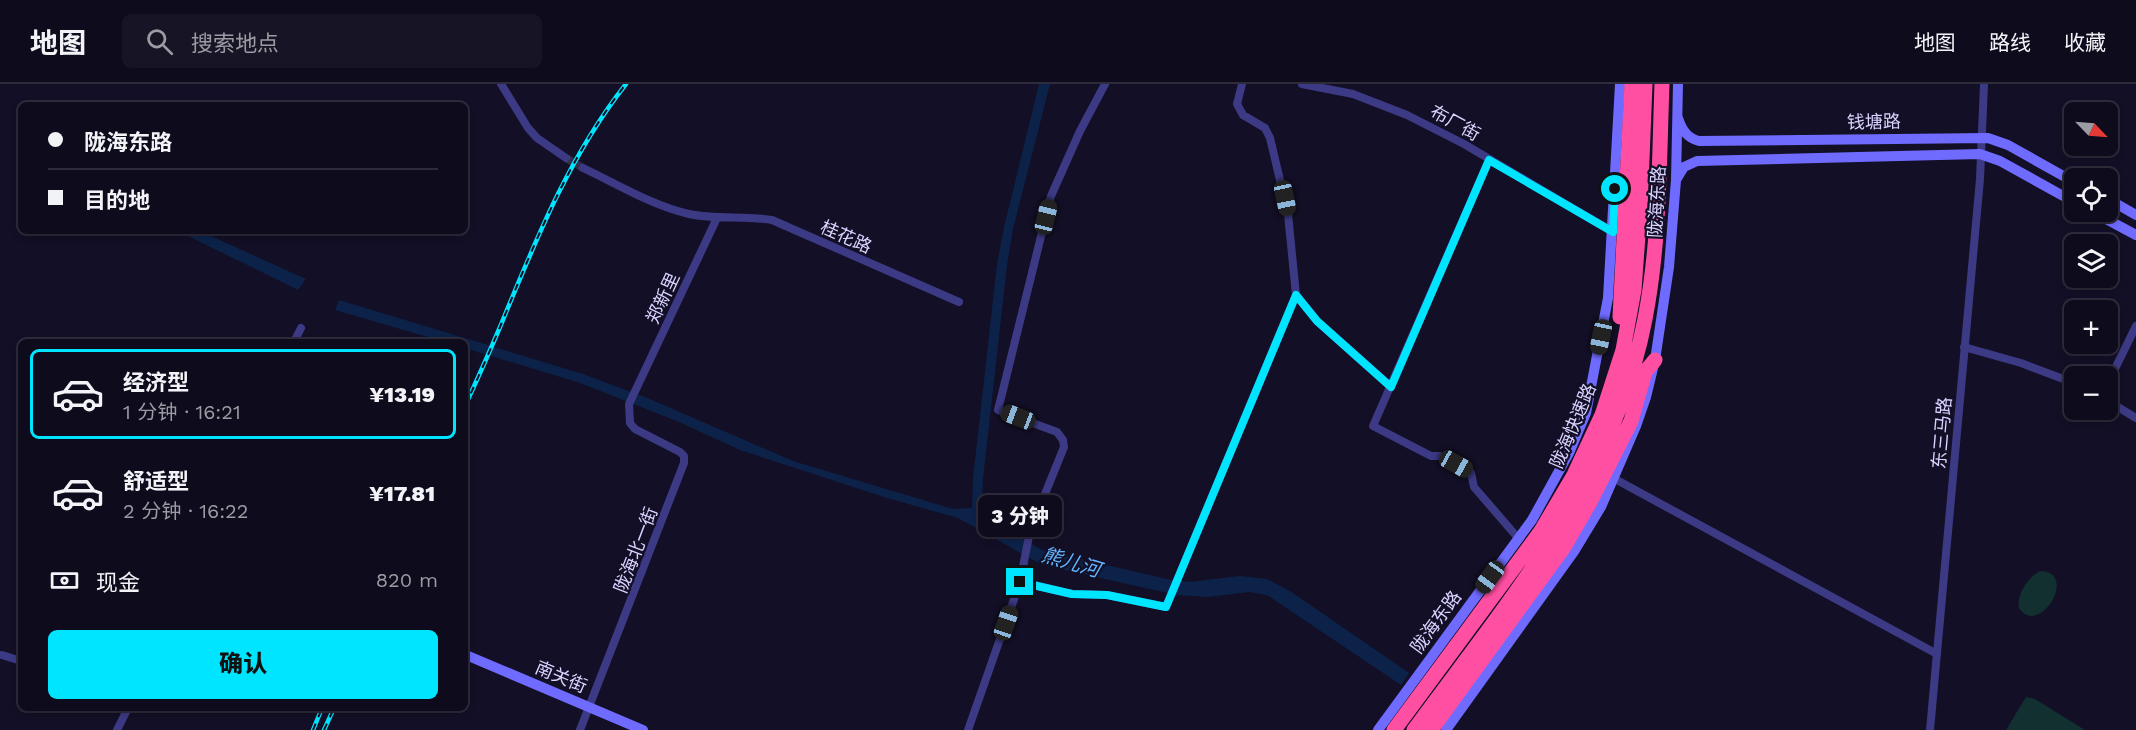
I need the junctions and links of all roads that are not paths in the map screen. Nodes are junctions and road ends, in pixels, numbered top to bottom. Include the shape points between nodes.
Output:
1 (501, 84) edge
2 (1105, 84) edge
3 (1242, 84) edge
4 (1302, 84) edge
5 (1620, 84) edge
6 (1632, 84) edge
7 (1645, 84) edge
8 (1662, 84) edge
9 (1678, 84) edge
10 (1984, 84) edge
11 (1677, 115) junction
12 (1980, 138) junction
13 (1980, 154) junction
14 (566, 158) tunnel mouth
15 (1489, 160) junction
16 (583, 168) tunnel mouth
17 (2064, 176) edge
18 (1676, 180) junction
19 (2064, 196) edge
20 (2118, 205) edge
21 (2136, 215) edge
22 (717, 218) junction
23 (2112, 222) edge
24 (1613, 232) junction
25 (2136, 235) edge
26 (1296, 295) junction
27 (959, 302) dead end
28 (2136, 327) edge
29 (301, 328) dead end
30 (296, 339) edge
31 (1964, 347) junction
32 (1655, 360) junction
33 (2116, 366) edge
34 (2064, 378) edge
35 (1391, 387) junction
36 (1609, 396) junction
37 (629, 404) joint
38 (2118, 407) edge
39 (2136, 418) edge
40 (1615, 479) junction
41 (1518, 538) junction
42 (1020, 582) junction
43 (1937, 654) junction
44 (2, 655) dead end
45 (468, 656) edge
46 (18, 660) edge
47 (590, 707) junction
48 (126, 711) edge
49 (117, 730) edge
50 (580, 730) edge
51 (643, 730) edge
52 (968, 730) edge
53 (1378, 730) edge
54 (1394, 730) edge
55 (1414, 730) edge
56 (1431, 730) edge
57 (1446, 730) edge
58 (1930, 730) edge

1 - 14 street via 528,128
2 - 42 street via 1051,196 998,410 1057,432 1064,447 1030,531
3 - 26 street via 1237,104 1243,115 1265,128 1275,159 1288,214
4 - 15 street, 布厂街 via 1385,105
5 - 24 street, 陇海东路
6 - 36 highway via 1621,309 1606,382
7 - 36 highway, 陇海快速路 via 1634,290 1623,350
8 - 55 highway, 陇海快速路 via 1649,296 1632,375 1619,410 1553,539
9 - 11 street, 陇海东路
10 - 12 street, 东三马路
11 - 12 street, 钱塘路 via 1685,133 1699,141
11 - 18 street, 陇海东路
12 - 13 street, 东三马路
12 - 17 street, 钱塘路 via 2008,145
13 - 18 street, 钱塘路 via 1706,161 1684,167
13 - 19 street, 钱塘路
13 - 31 street, 东三马路
15 - 24 street, 布厂街
15 - 35 street
16 - 22 street, 桂花路 via 668,208
18 - 32 street, 陇海东路 via 1669,267
20 - 21 street
22 - 27 street, 桂花路 via 772,220
22 - 37 street, 郑新里
23 - 25 street
24 - 41 street, 陇海东路 via 1606,316 1586,413 1548,493
26 - 35 street via 1317,321
26 - 42 street via 1166,607 1107,595 1072,594
28 - 33 street
29 - 30 street
31 - 34 street
31 - 43 street, 东三马路
32 - 40 street, 陇海东路 via 1646,397
32 - 56 highway via 1645,372 1631,421 1572,533
35 - 41 street via 1373,426 1471,473 1474,487
36 - 54 highway, 陇海快速路 via 1579,466 1541,531
37 - 47 street, 陇海北一街 via 630,423 635,429 680,452 684,464
38 - 39 street
40 - 43 street
40 - 57 street, 陇海东路 via 1575,550
41 - 53 street, 陇海东路
42 - 52 street
43 - 58 street, 东三马路
44 - 46 street
45 - 47 street, 南关街
47 - 50 street, 陇海北一街
47 - 51 street, 南关街
48 - 49 street

